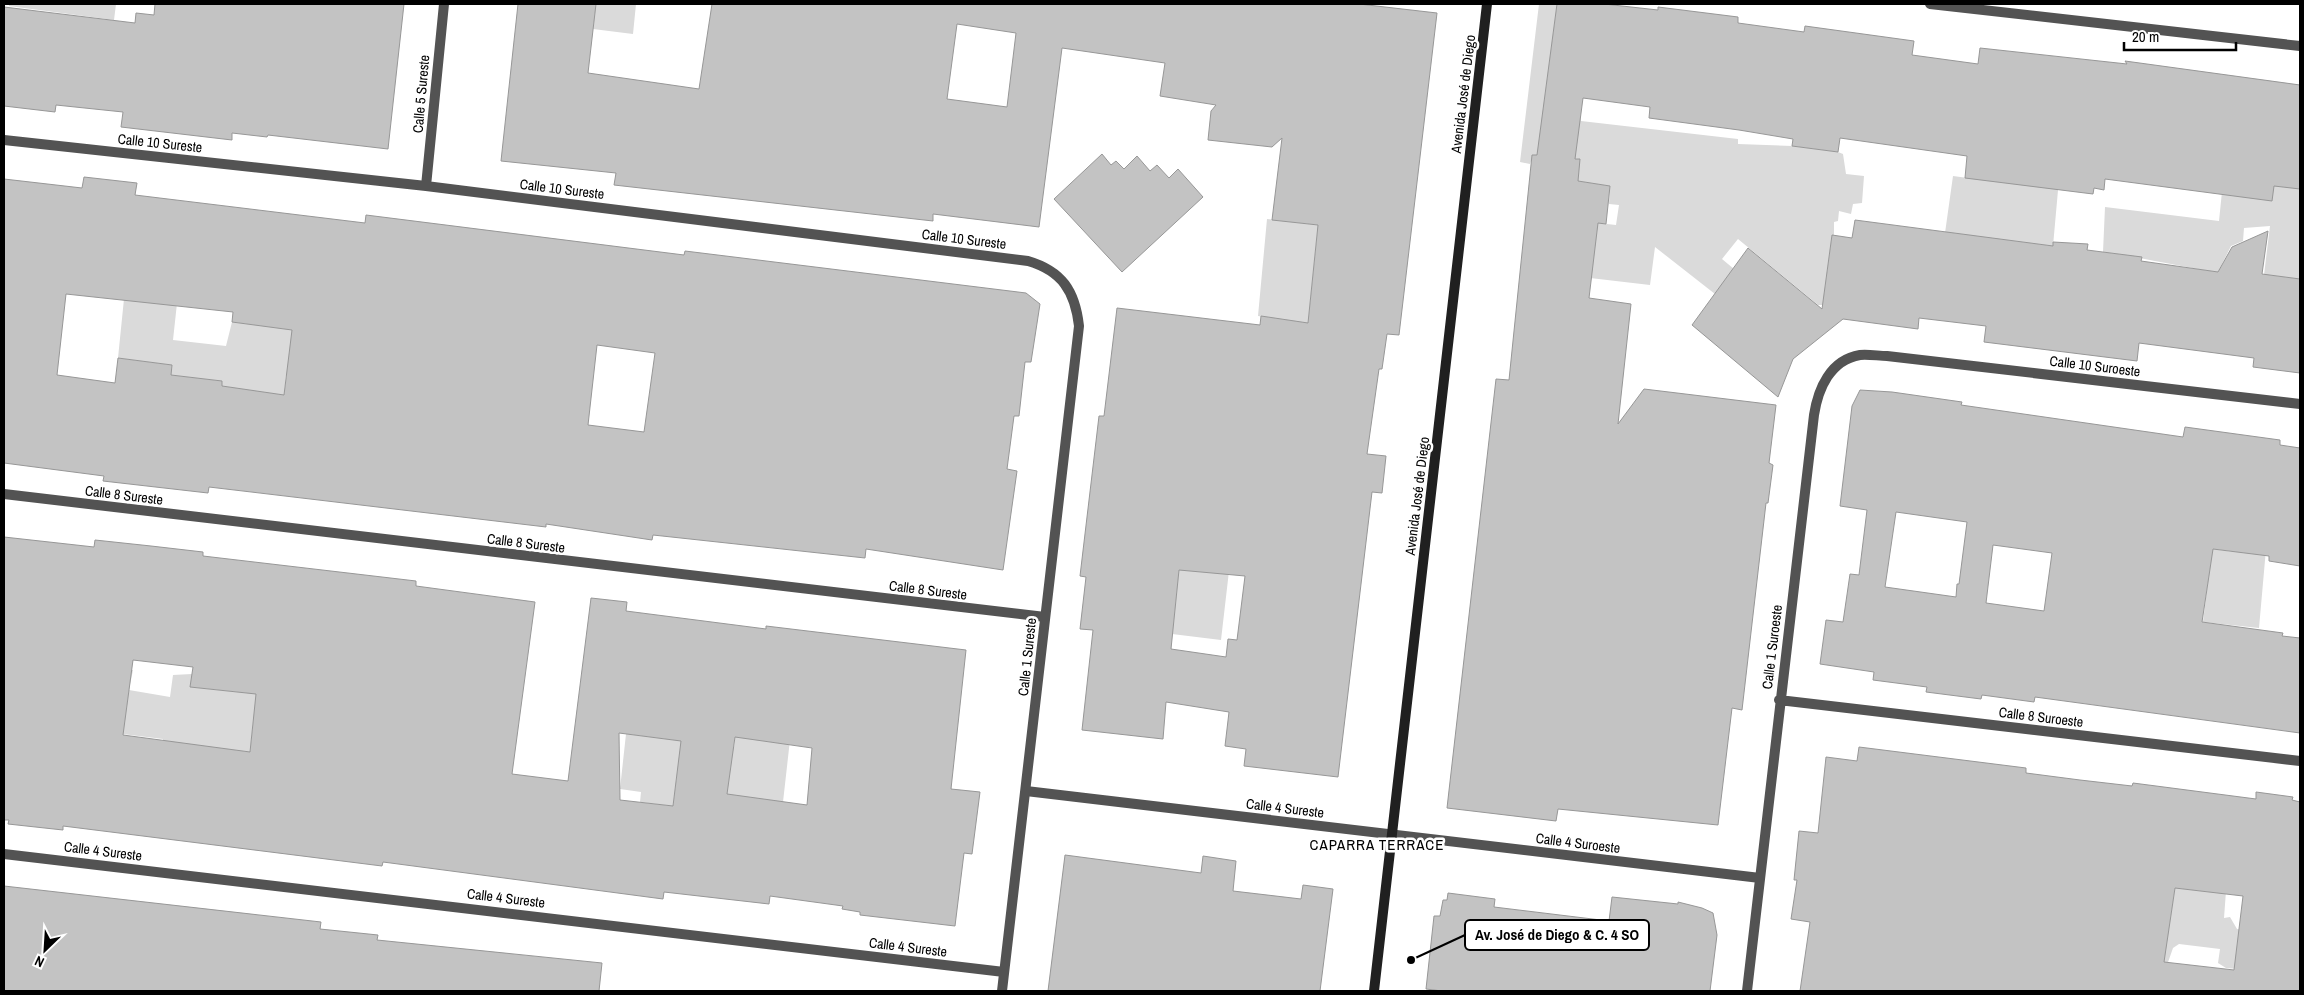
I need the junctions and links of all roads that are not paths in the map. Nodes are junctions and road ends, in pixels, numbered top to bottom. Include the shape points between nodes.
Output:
1 (444, 4) edge
2 (1487, 4) edge
3 (1930, 4) edge
4 (2300, 46) edge
5 (4, 140) edge
6 (426, 186) junction
7 (1079, 326) joint
8 (1887, 356) joint
9 (2300, 404) edge
10 (4, 494) edge
11 (1045, 617) junction
12 (1779, 700) junction
13 (2300, 761) edge
14 (1026, 791) junction
15 (1392, 834) junction
16 (4, 854) edge
17 (1760, 878) junction
18 (1004, 972) junction
19 (1002, 991) edge
20 (1374, 991) edge
21 (1747, 991) edge

1 - 6 street, Calle 5 Sureste
2 - 15 main road, Avenida José de Diego
3 - 4 street
5 - 6 street, Calle 10 Sureste
6 - 7 street, Calle 10 Sureste via 1028,261 1044,266 1061,279 1077,306
7 - 11 street, Calle 1 Sureste
8 - 9 street, Calle 10 Suroeste
8 - 12 street, Calle 1 Suroeste via 1860,355 1841,363 1828,374 1820,388
10 - 11 street, Calle 8 Sureste
11 - 14 street, Calle 1 Sureste
12 - 13 street, Calle 8 Suroeste
12 - 17 street, Calle 1 Suroeste
14 - 15 street, Calle 4 Sureste
14 - 18 street, Calle 1 Sureste
15 - 17 street, Calle 4 Suroeste
15 - 20 main road, Avenida José de Diego
16 - 18 street, Calle 4 Sureste
17 - 21 street, Calle 1 Suroeste
18 - 19 street, Calle 1 Sureste

